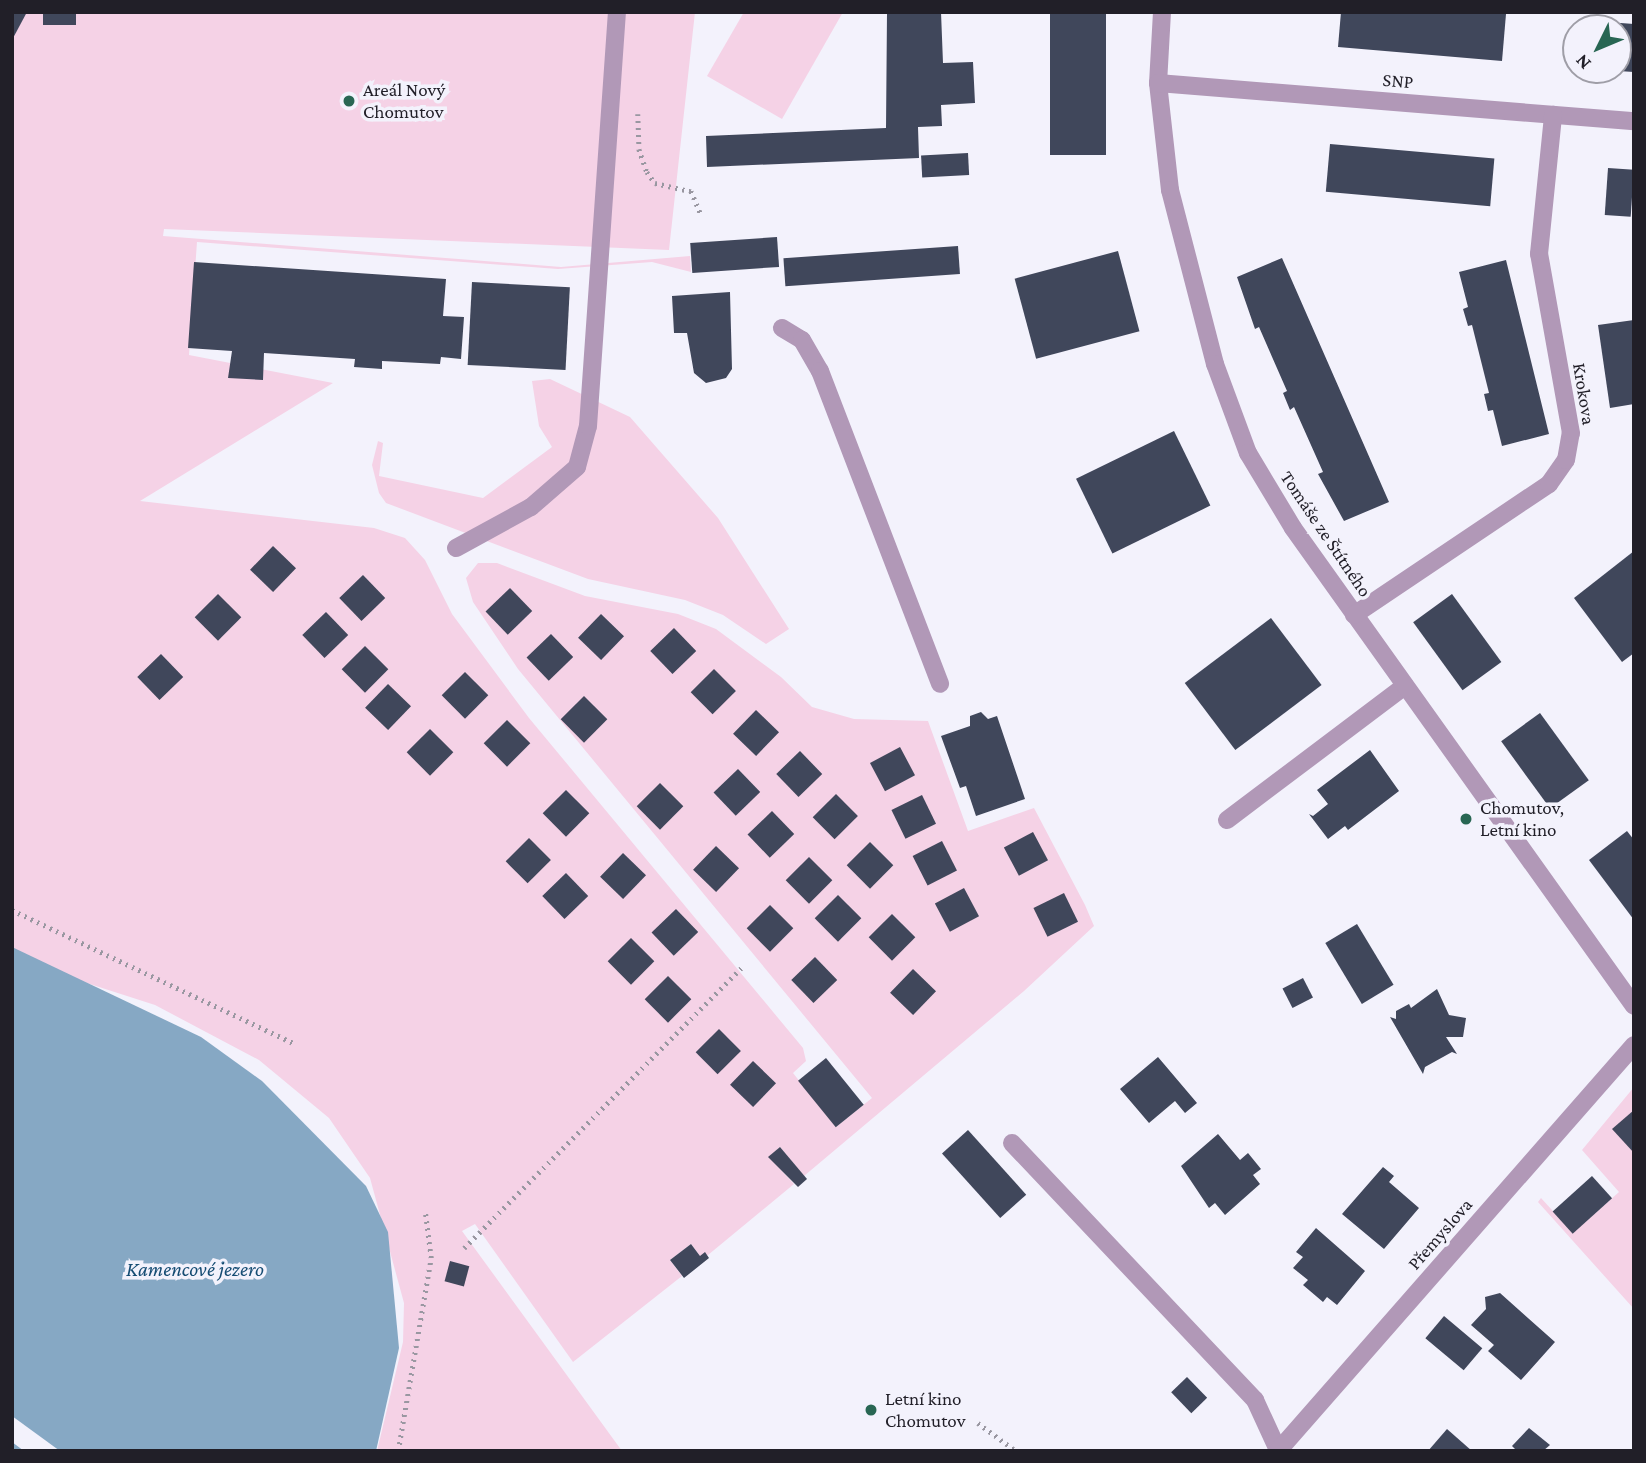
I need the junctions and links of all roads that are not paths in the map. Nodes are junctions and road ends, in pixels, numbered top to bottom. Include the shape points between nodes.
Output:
1 (617, 12) edge
2 (1162, 12) edge
3 (1158, 83) junction
4 (1553, 115) junction
5 (1634, 121) edge
6 (782, 328) dead end
7 (456, 548) dead end
8 (1354, 615) junction
9 (940, 684) dead end
10 (1405, 685) junction
11 (1227, 820) dead end
12 (1634, 1006) edge
13 (1634, 1045) edge
14 (1012, 1143) dead end
15 (1278, 1451) edge

1 - 7 street via 588,426 577,467 531,507
2 - 3 street, Tomáše ze Štítného
3 - 4 street, SNP
3 - 8 street, Tomáše ze Štítného via 1181,242 1229,410 1248,453 1293,528
4 - 5 street, SNP
4 - 8 street, Krokova via 1539,254 1571,433 1566,460 1549,484
6 - 9 street via 802,340 820,371
8 - 10 street, Tomáše ze Štítného
10 - 11 street
10 - 12 street, Tomáše ze Štítného
13 - 15 street, Přemyslova
14 - 15 street via 1255,1400

